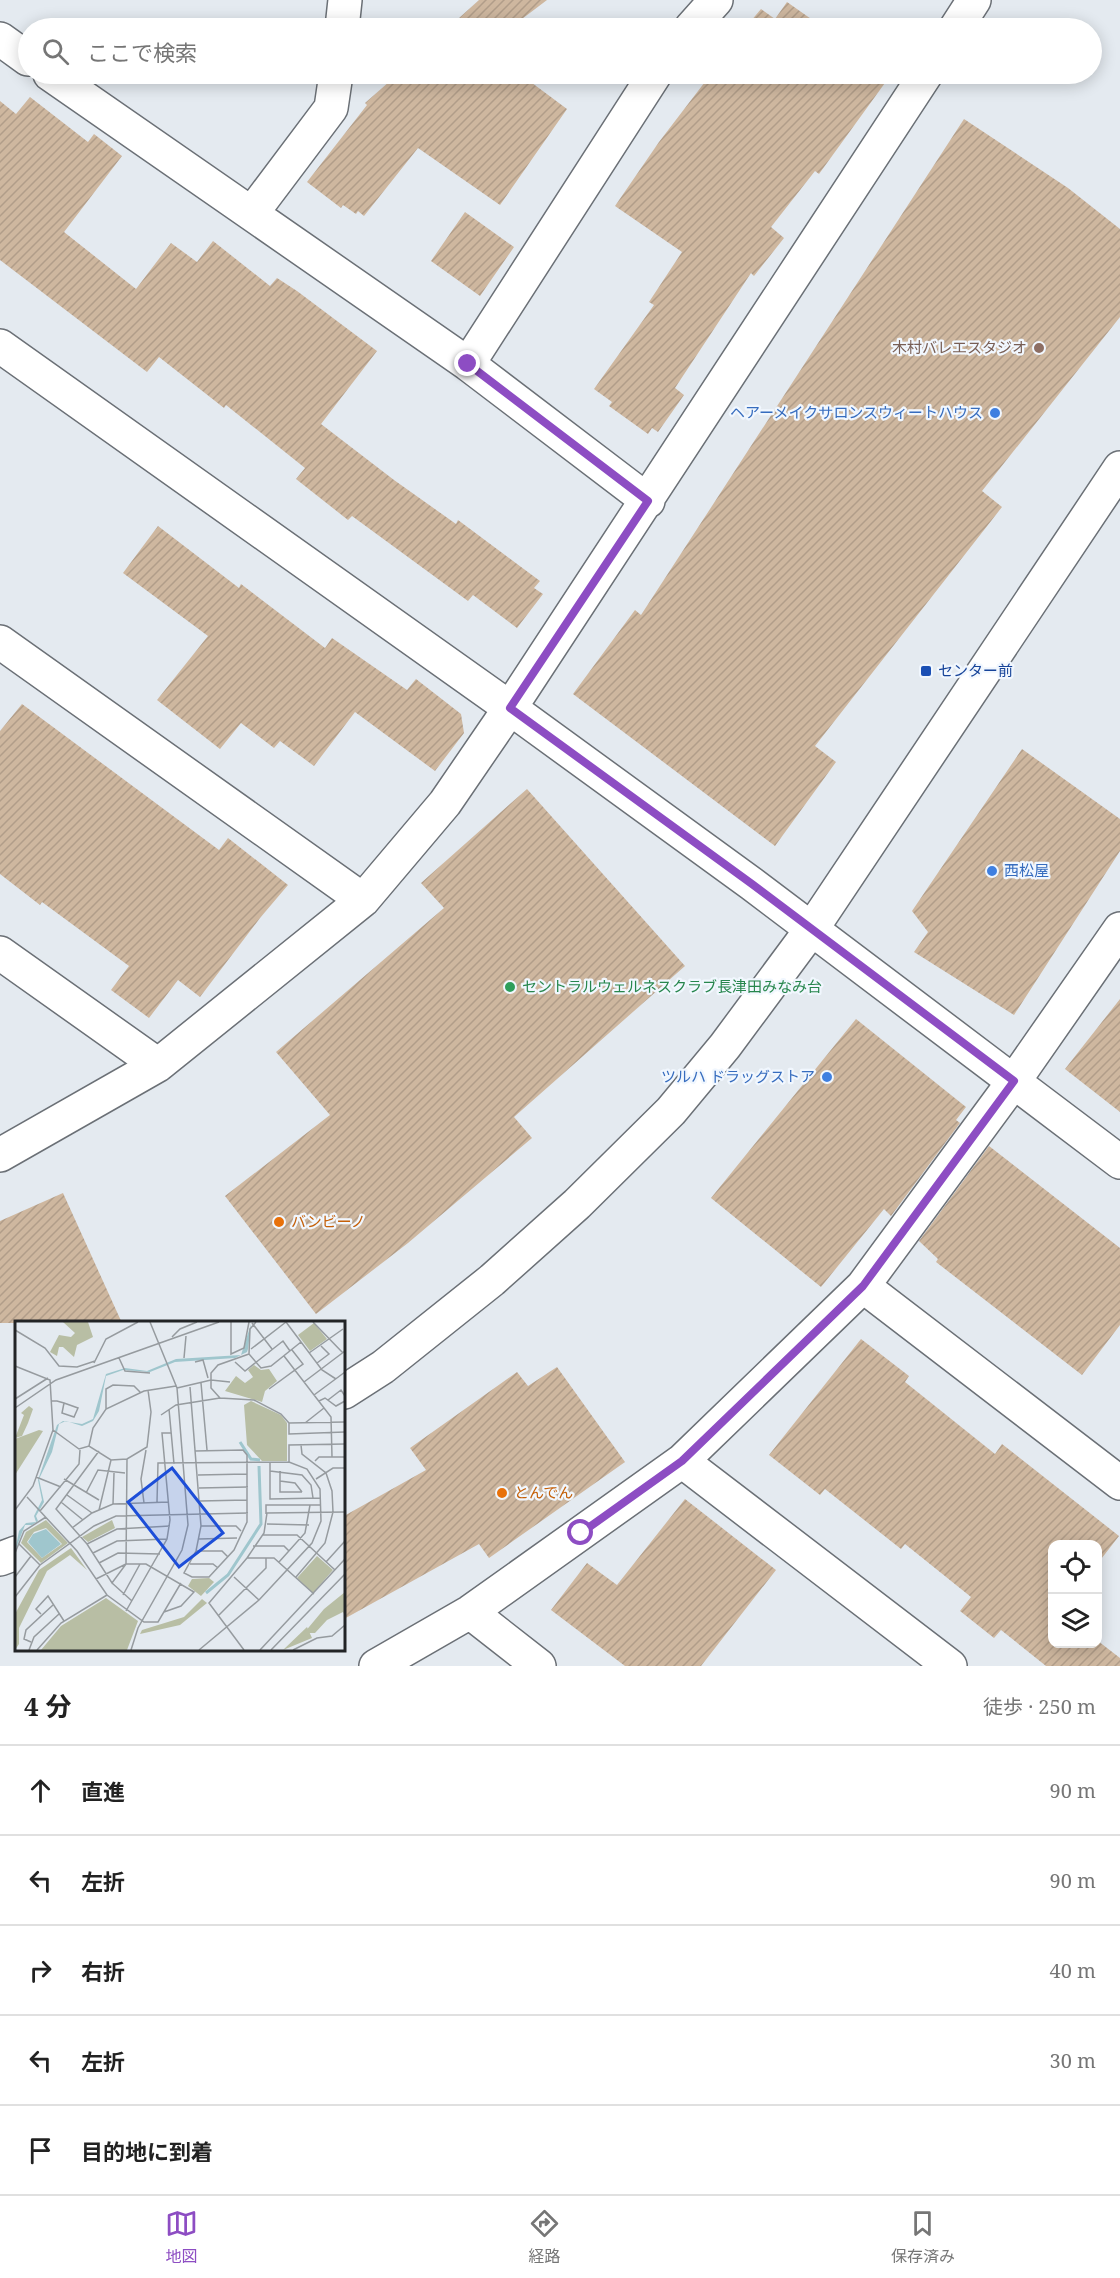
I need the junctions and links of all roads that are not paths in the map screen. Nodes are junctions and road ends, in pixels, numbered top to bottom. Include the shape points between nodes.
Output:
1 (345, 0) edge
2 (716, 0) edge
3 (974, 0) edge
4 (343, 18) edge
5 (701, 18) edge
6 (962, 18) edge
7 (0, 39) edge
8 (18, 52) edge
9 (65, 84) edge
10 (335, 84) edge
11 (649, 84) edge
12 (919, 84) edge
13 (252, 213) junction
14 (0, 346) edge
15 (468, 364) junction
16 (1120, 468) edge
17 (648, 501) junction
18 (0, 642) edge
19 (510, 708) junction
20 (363, 900) junction
21 (1120, 929) edge
22 (811, 930) junction
23 (0, 953) edge
24 (158, 1065) junction
25 (1014, 1081) junction
26 (0, 1155) edge
27 (1120, 1162) edge
28 (863, 1286) junction
29 (345, 1391) edge
30 (682, 1461) junction
31 (1120, 1483) edge
32 (15, 1553) edge
33 (0, 1559) edge
34 (471, 1612) junction
35 (376, 1666) edge
36 (539, 1666) edge
37 (950, 1666) edge

1 - 4 street
2 - 5 street
3 - 6 street
7 - 8 street
9 - 13 street
10 - 13 street via 331,108
11 - 15 street
12 - 17 street
13 - 15 street
14 - 19 street
15 - 17 street
16 - 22 street
17 - 19 street
18 - 20 street
19 - 20 street via 445,803
19 - 22 street
20 - 24 street
21 - 25 street
22 - 25 street
22 - 29 street via 671,1111 577,1204 492,1280 383,1367
23 - 24 street
24 - 26 street
25 - 27 street
25 - 28 street
28 - 30 street
28 - 31 street
30 - 34 street
30 - 37 street
32 - 33 street
34 - 35 street
34 - 36 street

